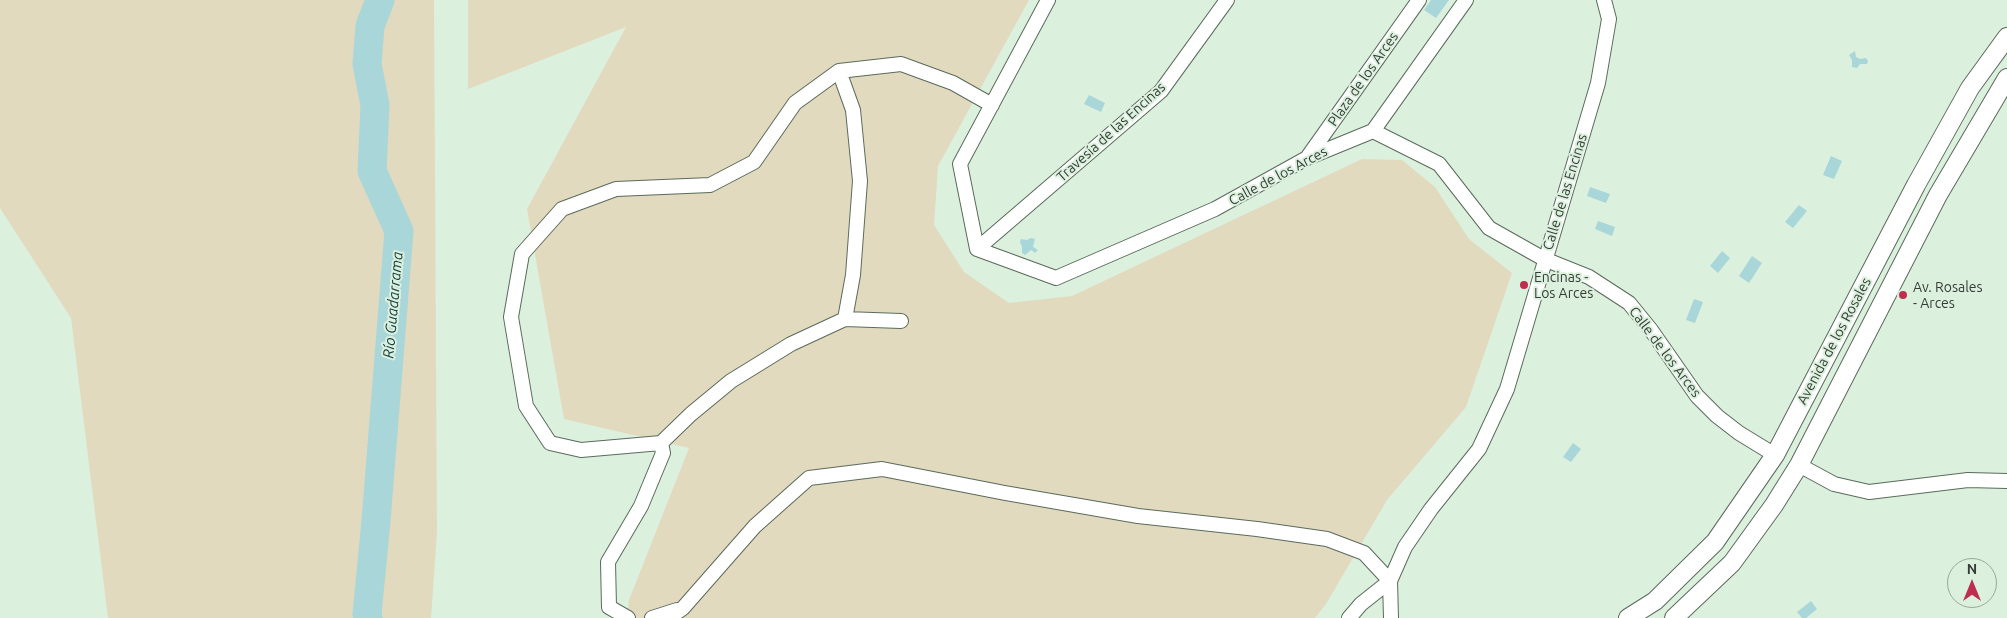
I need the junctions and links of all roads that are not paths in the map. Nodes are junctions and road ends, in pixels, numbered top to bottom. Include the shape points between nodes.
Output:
1 (1048, 0) edge
2 (1227, 0) edge
3 (1419, 0) edge
4 (1466, 0) edge
5 (1604, 0) edge
6 (2007, 37) edge
7 (839, 70) junction
8 (2007, 78) edge
9 (992, 105) junction
10 (1373, 131) junction
11 (1306, 158) junction
12 (977, 249) junction
13 (1544, 259) junction
14 (845, 319) junction
15 (901, 321) dead end
16 (661, 443) junction
17 (1775, 455) junction
18 (1799, 464) junction
19 (2007, 481) edge
20 (1390, 581) junction
21 (683, 608) junction
22 (628, 618) edge
23 (652, 618) edge
24 (669, 618) edge
25 (1349, 618) edge
26 (1391, 618) edge
27 (1628, 618) edge
28 (1674, 618) edge

1 - 9 street
2 - 12 street, Travesía de las Encinas via 1161,90
3 - 11 street, Plaza de los Arces
4 - 10 street
5 - 13 street, Calle de las Encinas via 1609,19 1598,83
6 - 17 street, Avenida de los Rosales via 1970,88 1916,185
7 - 9 street via 901,64 953,83
7 - 14 street via 853,110 860,181 853,275
7 - 16 street via 796,103 754,162 710,185 616,189 562,209 522,254 510,317 526,406 550,443 581,450
8 - 18 street, Avenida de los Rosales via 1938,195
9 - 12 street via 960,164
10 - 11 street, Calle de los Arces
10 - 13 street, Calle de los Arces via 1439,164 1489,228
11 - 12 street, Calle de los Arces via 1215,210 1056,278
13 - 17 street, Calle de los Arces via 1589,277 1629,303 1697,396 1739,433
13 - 20 street, Calle de las Encinas via 1507,388 1479,450 1405,546
14 - 15 street
14 - 16 street via 791,344 731,381
16 - 22 street via 663,453 641,506 608,562 609,607
17 - 27 street, Avenida de los Rosales via 1715,542 1655,601
18 - 19 street via 1834,484 1869,492 1968,480
18 - 28 street, Avenida de los Rosales via 1732,563
20 - 21 street via 1364,553 1327,539 1138,516 882,469 809,478 755,526
20 - 25 street
20 - 26 street, Calle de las Encinas
21 - 23 street
21 - 24 street

